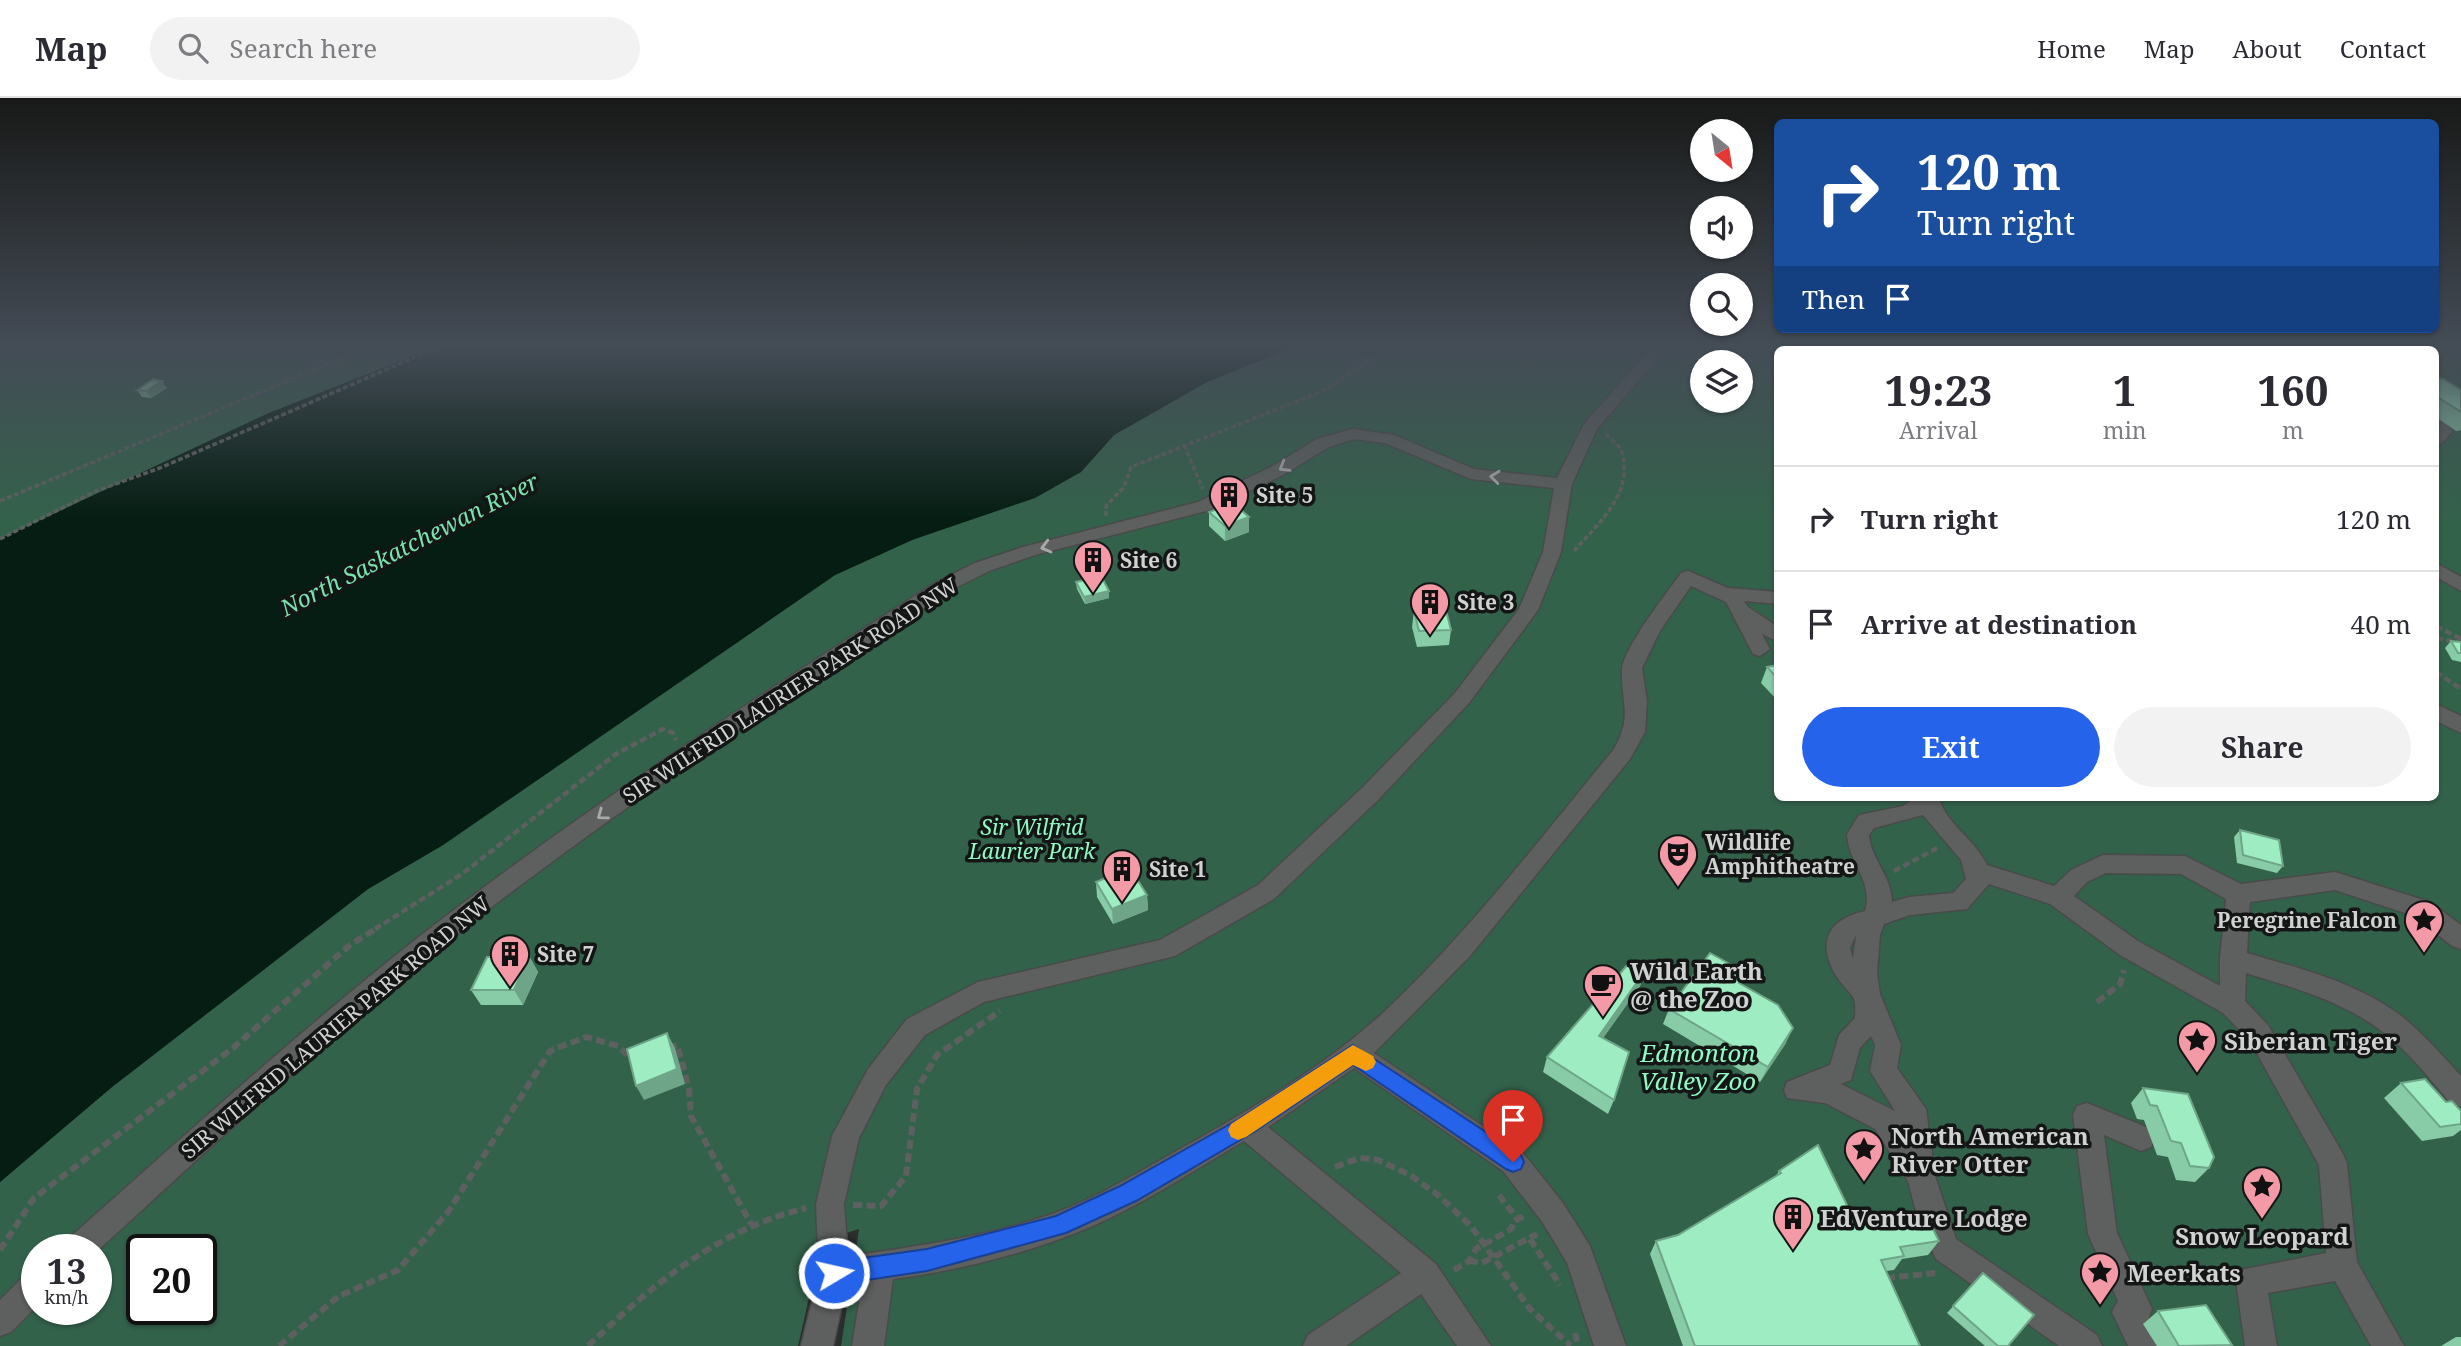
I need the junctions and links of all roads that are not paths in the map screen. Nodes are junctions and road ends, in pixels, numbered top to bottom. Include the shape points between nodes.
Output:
1 (1611, 403) edge
2 (1563, 484) junction
3 (2439, 571) edge
4 (2461, 586) edge
5 (1725, 594) junction
6 (1774, 598) edge
7 (1769, 642) edge
8 (2439, 713) edge
9 (2461, 726) edge
10 (1924, 801) edge
11 (1928, 801) edge
12 (1978, 871) junction
13 (2238, 894) junction
14 (2058, 897) junction
15 (1875, 918) junction
16 (2461, 939) edge
17 (2232, 958) junction
18 (1867, 994) junction
19 (2232, 1005) junction
20 (1353, 1054) junction
21 (2461, 1095) edge
22 (1246, 1126) junction
23 (2141, 1138) dead end
24 (1921, 1176) junction
25 (95, 1234) edge
26 (2342, 1265) junction
27 (880, 1266) junction
28 (834, 1273) junction
29 (1425, 1275) junction
30 (21, 1301) edge
31 (0, 1321) edge
32 (817, 1346) edge
33 (868, 1346) edge
34 (1319, 1346) edge
35 (1475, 1346) edge
36 (1610, 1346) edge
37 (2086, 1346) edge
38 (2145, 1346) edge
39 (2261, 1346) edge
40 (2388, 1346) edge

1 - 2 street via 1590,427
2 -> 25 street, SIR WILFRID LAURIER PARK ROAD NW via 1471,474 1388,438 1353,434 1323,443 1204,506 1029,551 942,587 686,755 479,903 304,1049
2 - 28 street via 1552,552 1528,610 1462,698 1370,794 1266,892 1166,949 978,993 916,1027 877,1077 846,1136 830,1204
3 - 4 street
5 - 6 street
5 - 7 street
5 - 20 street via 1688,577 1653,626 1632,668 1637,701 1634,732 1622,754 1438,976
8 - 9 street
10 - 15 street via 1909,813 1875,818 1861,826 1857,842 1882,896
11 - 12 street via 1937,818 1960,839
12 - 14 street
12 - 15 street via 1978,882 1959,902 1909,906
13 - 14 street via 2185,865 2103,864 2079,876
13 - 16 street via 2335,881 2422,909
13 - 17 street
14 - 19 street via 2129,948
15 - 18 street via 1864,954
17 - 19 street
17 - 21 street via 2372,1009 2400,1030
18 - 24 street via 1888,1045 1883,1071 1912,1109
18 - 24 street via 1868,1022 1848,1043 1842,1072 1797,1090 1828,1091 1885,1120
19 - 26 street via 2259,1033 2333,1163
20 - 22 street
20 - 36 street via 1513,1162 1580,1256
22 - 27 street via 1128,1193 1058,1226 927,1260
22 - 29 street
23 - 38 street via 2087,1115 2103,1234 2137,1309 2127,1312
24 - 37 street via 1946,1249
26 - 39 street via 2251,1281
26 - 40 street
27 - 28 street
27 - 33 street
28 - 32 street
29 - 34 street
29 - 35 street
30 - 31 street

